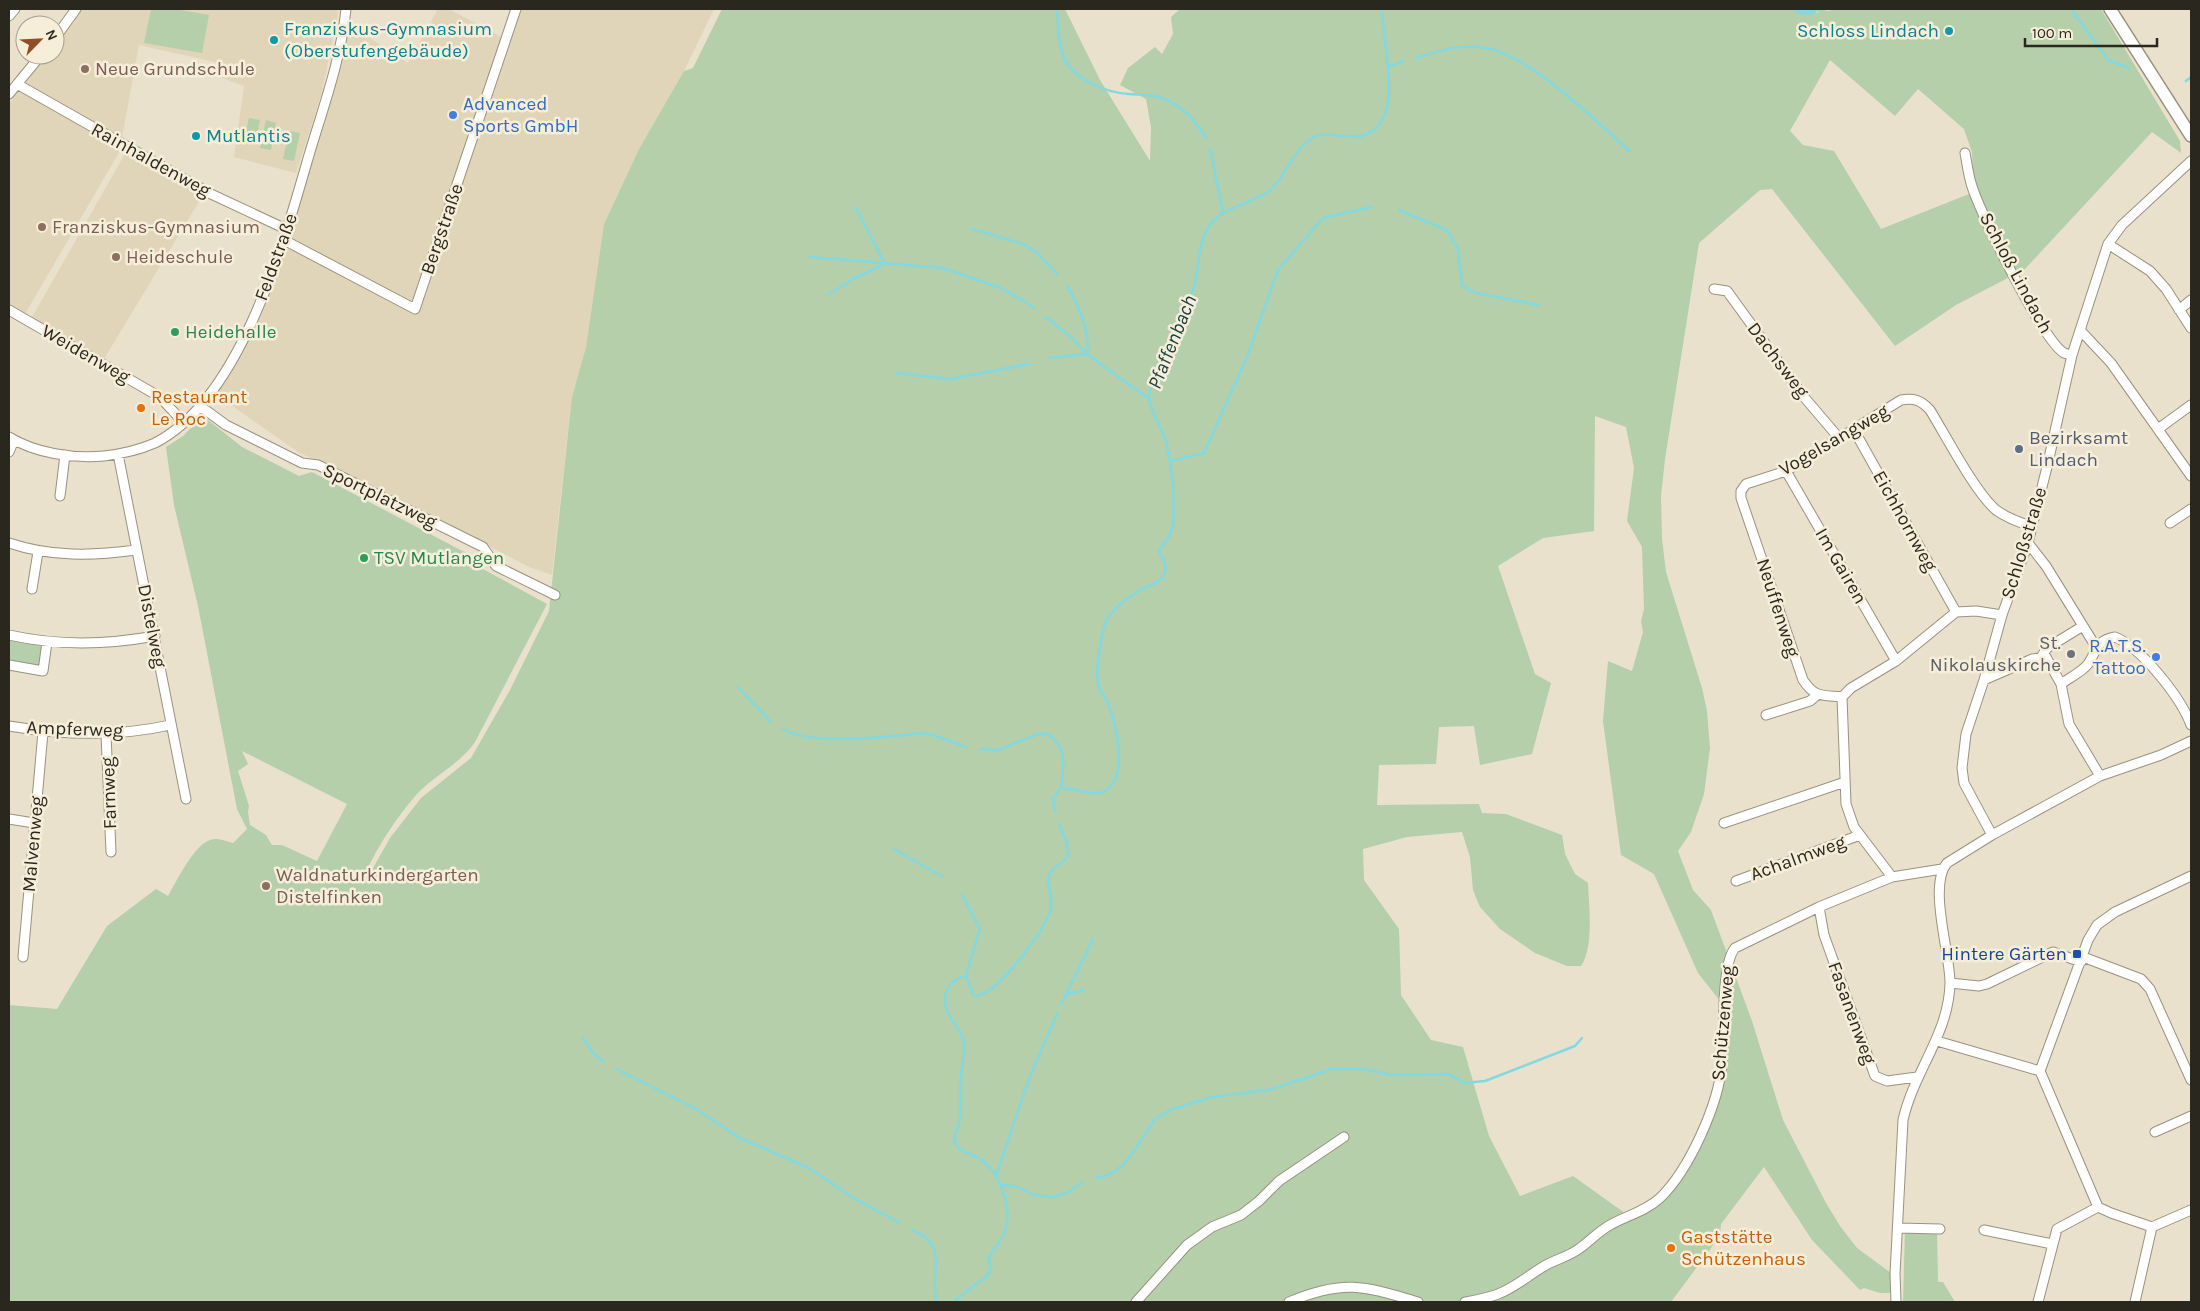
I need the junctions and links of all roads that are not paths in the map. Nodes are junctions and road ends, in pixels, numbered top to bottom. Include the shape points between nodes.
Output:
1 (15, 9) edge
2 (76, 9) edge
3 (346, 9) edge
4 (516, 9) edge
5 (2110, 9) edge
6 (9, 16) edge
7 (65, 24) edge
8 (33, 65) edge
9 (17, 84) junction
10 (9, 94) edge
11 (2191, 136) edge
12 (1966, 153) dead end
13 (2191, 161) edge
14 (288, 230) junction
15 (284, 240) junction
16 (2108, 244) junction
17 (1714, 289) dead end
18 (2191, 300) edge
19 (9, 310) edge
20 (2179, 310) junction
21 (2191, 328) edge
22 (2080, 330) junction
23 (2072, 355) junction
24 (2191, 405) edge
25 (200, 406) junction
26 (183, 422) junction
27 (2158, 429) junction
28 (1854, 430) junction
29 (1838, 438) junction
30 (12, 439) edge
31 (9, 452) edge
32 (118, 454) junction
33 (65, 455) junction
34 (1786, 471) junction
35 (2191, 476) edge
36 (1741, 492) joint
37 (60, 496) dead end
38 (2191, 509) edge
39 (2170, 524) dead end
40 (2031, 526) junction
41 (9, 543) edge
42 (2028, 543) junction
43 (136, 550) junction
44 (38, 552) junction
45 (32, 589) dead end
46 (555, 594) dead end
47 (1956, 612) junction
48 (2002, 615) junction
49 (2083, 626) junction
50 (9, 635) edge
51 (155, 636) junction
52 (47, 642) junction
53 (2096, 647) junction
54 (2041, 657) junction
55 (1896, 661) junction
56 (9, 665) edge
57 (1984, 680) junction
58 (2061, 684) junction
59 (1817, 695) junction
60 (1842, 697) junction
61 (1766, 715) dead end
62 (170, 725) junction
63 (2191, 725) edge
64 (9, 726) edge
65 (44, 732) junction
66 (106, 734) junction
67 (2191, 741) edge
68 (2100, 776) junction
69 (1845, 782) junction
70 (186, 799) dead end
71 (9, 819) edge
72 (34, 823) junction
73 (1724, 823) dead end
74 (1860, 835) junction
75 (1992, 835) junction
76 (111, 852) dead end
77 (1942, 869) junction
78 (1892, 877) junction
79 (2190, 880) edge
80 (1736, 882) dead end
81 (1819, 907) junction
82 (23, 957) dead end
83 (2082, 960) junction
84 (1950, 983) junction
85 (1937, 1040) junction
86 (2040, 1071) junction
87 (1917, 1077) junction
88 (2191, 1080) edge
89 (2191, 1116) edge
90 (2156, 1132) dead end
91 (1344, 1137) dead end
92 (2098, 1207) junction
93 (2191, 1210) edge
94 (2152, 1227) junction
95 (1898, 1228) junction
96 (1940, 1230) dead end
97 (1984, 1230) dead end
98 (2052, 1244) junction
99 (1136, 1302) edge
100 (1289, 1302) edge
101 (1418, 1302) edge
102 (1465, 1302) edge
103 (1896, 1302) edge
104 (2038, 1302) edge
105 (2135, 1302) edge

1 - 6 street
2 - 7 street
3 - 14 street, Feldstraße via 331,82
4 - 15 street, Bergstraße via 415,309
5 - 11 main road
8 - 9 street
9 - 10 street
9 - 14 street, Rainhaldenweg via 192,183
12 - 23 street, Schloß Lindach via 1971,184 1995,242 2054,342 2064,353
13 - 16 street, Schloßstraße via 2122,225
14 - 15 street, Feldstraße
15 - 25 street, Feldstraße via 252,324 229,365
16 - 20 street via 2150,271 2166,288
16 - 22 street, Schloßstraße
17 - 29 street, Dachsweg via 1727,292
18 - 20 street
19 - 26 street, Weidenweg via 160,397
20 - 21 street
22 - 23 street, Schloßstraße
22 - 27 street via 2111,363
23 - 40 street, Schloßstraße
24 - 27 street
25 - 26 street, Feldstraße
25 - 46 street, Sportplatzweg via 226,424 286,455 302,463 318,465 483,548 496,566
26 - 32 street, Feldstraße via 155,443
27 - 35 street
28 - 29 street, Vogelsangweg
28 - 40 street, Vogelsangweg via 1901,400 1922,402 1995,509 2012,520
28 - 47 street, Eichhornweg
29 - 34 street, Vogelsangweg
30 - 31 street
30 - 33 street, Feldstraße
32 - 33 street, Feldstraße
32 - 43 street, Distelweg
33 - 37 street
34 - 36 street, Vogelsangweg via 1749,482
34 - 55 street, Im Gairen
36 - 59 street, Neuffenweg via 1798,666 1809,690
38 - 39 street
40 - 42 street, Schloßstraße
41 - 44 street
42 - 48 street, Schloßstraße
42 - 49 street
43 - 44 street via 103,555
43 - 51 street, Distelweg
44 - 45 street
47 - 48 street
47 - 55 street
48 - 57 street, Schloßstraße
49 - 53 street
49 - 54 street via 2047,648
50 - 52 street
51 - 52 street via 90,644
51 - 62 street, Distelweg
52 - 56 street via 43,671
53 - 58 street via 2087,665
53 - 63 street via 2108,638 2119,639 2175,694
54 - 57 street
54 - 58 street via 2046,657
55 - 60 street
57 - 75 street, Schloßstraße via 1966,734 1962,768 1964,783
58 - 68 street via 2069,724
59 - 60 street
59 - 61 street via 1810,701
60 - 69 street, Achalmweg
62 - 66 street, Ampferweg
62 - 70 street, Distelweg
64 - 65 street, Ampferweg
65 - 66 street, Ampferweg
65 - 72 street, Malvenweg
66 - 76 street, Farnweg
67 - 68 street
68 - 75 street
69 - 73 street
69 - 74 street, Achalmweg via 1846,804
71 - 72 street
72 - 82 street, Malvenweg
74 - 78 street, Achalmweg
74 - 80 street, Achalmweg
75 - 77 street
77 - 78 street, Schützenweg
77 - 84 street via 1939,895
78 - 81 street, Schützenweg
79 - 83 street via 2101,921 2092,932
81 - 87 street, Fasanenweg via 1824,935 1875,1076 1887,1081
81 - 102 street, Schützenweg via 1735,948 1729,955 1718,1087 1696,1146 1659,1199 1608,1226 1579,1250 1546,1265 1516,1286 1497,1295
83 - 84 street via 2053,952 1987,984
83 - 86 street
83 - 88 street via 2141,979 2150,989
84 - 85 street
85 - 86 street
85 - 87 street
86 - 92 street
87 - 95 street via 1903,1120
89 - 90 street
91 - 99 street via 1279,1181 1241,1215 1212,1227 1187,1245
92 - 94 street
92 - 98 street via 2058,1229
93 - 94 street
94 - 105 street
95 - 96 street
95 - 103 street
97 - 98 street
98 - 104 street
100 - 101 street via 1317,1290 1353,1286

